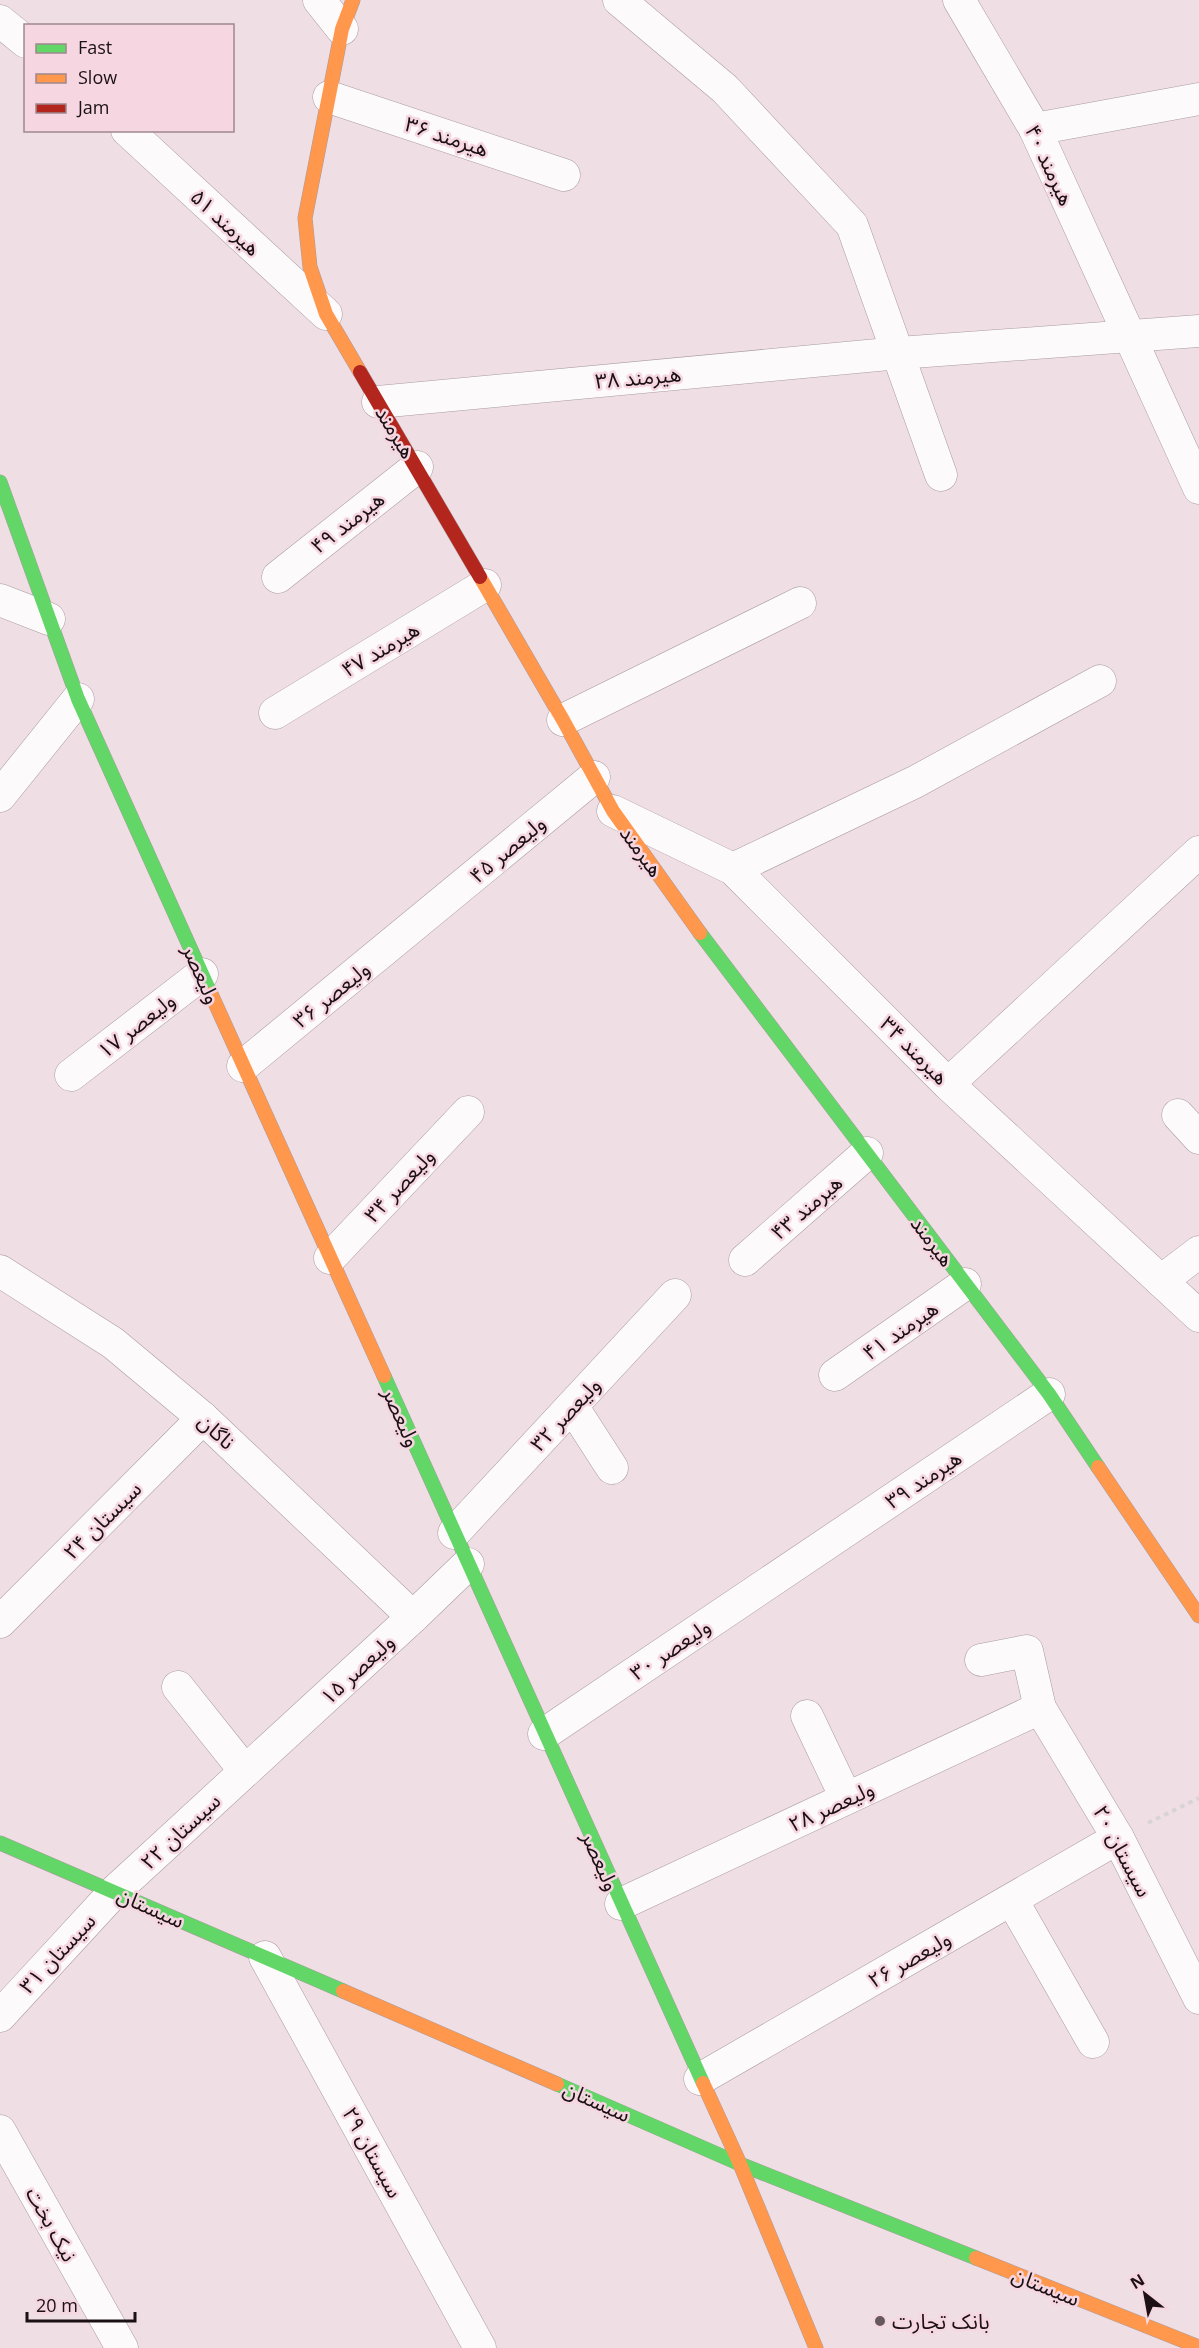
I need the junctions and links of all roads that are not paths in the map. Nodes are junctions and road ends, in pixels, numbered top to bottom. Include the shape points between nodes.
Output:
1 (319, 0) edge
2 (353, 0) edge
3 (619, 0) edge
4 (959, 0) edge
5 (0, 21) edge
6 (342, 29) junction
7 (24, 40) edge
8 (329, 97) junction
9 (1199, 99) edge
10 (1035, 129) junction
11 (129, 132) edge
12 (564, 175) dead end
13 (326, 314) junction
14 (1199, 331) edge
15 (1128, 336) junction
16 (899, 353) junction
17 (378, 402) junction
18 (417, 467) junction
19 (941, 475) dead end
20 (0, 482) edge
21 (1199, 488) edge
22 (278, 577) dead end
23 (485, 585) junction
24 (0, 600) edge
25 (800, 603) dead end
26 (50, 619) junction
27 (1101, 681) dead end
28 (78, 699) junction
29 (275, 713) dead end
30 (563, 720) junction
31 (594, 777) junction
32 (0, 796) edge
33 (613, 811) junction
34 (1199, 852) edge
35 (733, 869) junction
36 (419, 921) joint
37 (202, 974) junction
38 (243, 1066) junction
39 (71, 1075) dead end
40 (948, 1084) junction
41 (468, 1112) dead end
42 (1178, 1115) dead end
43 (1199, 1138) edge
44 (867, 1153) junction
45 (1199, 1252) edge
46 (330, 1258) junction
47 (745, 1260) dead end
48 (0, 1271) edge
49 (1161, 1281) junction
50 (965, 1284) junction
51 (675, 1295) dead end
52 (1199, 1316) edge
53 (835, 1375) dead end
54 (1049, 1394) junction
55 (572, 1406) junction
56 (203, 1418) junction
57 (612, 1468) dead end
58 (454, 1533) junction
59 (468, 1564) junction
60 (797, 1564) joint
61 (1199, 1616) edge
62 (413, 1617) junction
63 (0, 1622) edge
64 (981, 1660) dead end
65 (178, 1687) dead end
66 (1040, 1707) junction
67 (807, 1716) dead end
68 (544, 1734) junction
69 (245, 1772) junction
70 (846, 1798) junction
71 (1118, 1838) junction
72 (0, 1843) edge
73 (115, 1891) junction
74 (1011, 1900) junction
75 (621, 1904) junction
76 (265, 1957) junction
77 (1199, 1998) edge
78 (0, 2016) edge
79 (1093, 2042) dead end
80 (700, 2079) junction
81 (0, 2131) edge
82 (740, 2164) junction
83 (1199, 2347) edge
84 (122, 2348) edge
85 (480, 2348) edge
86 (816, 2348) edge

1 - 6 street
2 - 6 street, هیرمند
3 - 16 street via 725,89 852,225
4 - 10 street, هیرمند ۴۰
5 - 7 street
6 - 8 street, هیرمند
8 - 12 street, هیرمند ۳۶
8 - 13 street, هیرمند via 305,218 310,267
9 - 10 street
10 - 15 street, هیرمند ۴۰
11 - 13 street, هیرمند ۵۱
13 - 17 street, هیرمند
14 - 15 street, هیرمند ۳۸
15 - 16 street, هیرمند ۳۸
15 - 21 street, هیرمند ۴۰
16 - 17 street, هیرمند ۳۸
16 - 19 street
17 - 18 street, هیرمند
18 - 22 street, هیرمند ۴۹
18 - 23 street, هیرمند
20 - 26 street, ولیعصر
23 - 29 street, هیرمند ۴۷
23 - 30 street, هیرمند
24 - 26 street
25 - 30 street
26 - 28 street, ولیعصر
27 - 35 street via 915,782
28 - 32 street
28 - 37 street, ولیعصر
30 - 31 street, هیرمند
31 - 33 street, هیرمند
31 - 36 street, ولیعصر ۴۵
33 - 35 street, هیرمند ۳۴
33 - 44 street, هیرمند
34 - 40 street
35 - 40 street, هیرمند ۳۴
36 - 38 street, ولیعصر ۳۶
37 - 38 street, ولیعصر
37 - 39 street, ولیعصر ۱۷
38 - 46 street, ولیعصر
40 - 49 street, هیرمند ۳۴
41 - 46 street, ولیعصر ۳۴
42 - 43 street
44 - 47 street, هیرمند ۴۳
44 - 50 street, هیرمند
45 - 49 street
46 - 58 street, ولیعصر
48 - 56 street, ناگان via 113,1343
49 - 52 street, هیرمند ۳۴
50 - 53 street, هیرمند ۴۱
50 - 54 street, هیرمند
51 - 55 street, ولیعصر ۳۲
54 - 60 street, هیرمند ۳۹
54 - 61 street, هیرمند
55 - 57 street
55 - 58 street, ولیعصر ۳۲
56 - 62 street, ناگان
56 - 63 street, سیستان ۲۴
58 - 59 street, ولیعصر
59 - 62 street, ولیعصر ۱۵
59 - 68 street, ولیعصر
60 - 68 street, ولیعصر ۳۰
62 - 69 street, ولیعصر ۱۵
64 - 66 street, سیستان ۲۰ via 1027,1651
65 - 69 street
66 - 70 street, ولیعصر ۲۸
66 - 71 street, سیستان ۲۰
67 - 70 street
68 - 75 street, ولیعصر
69 - 73 street, سیستان ۲۲
70 - 75 street, ولیعصر ۲۸
71 - 74 street, ولیعصر ۲۶
71 - 77 street, سیستان ۲۰
72 - 73 street, سیستان
73 - 76 street, سیستان
73 - 78 street, سیستان ۳۱
74 - 79 street
74 - 80 street, ولیعصر ۲۶
75 - 80 street, ولیعصر
76 - 82 street, سیستان
76 - 85 street, سیستان ۲۹
80 - 82 street, ولیعصر
81 - 84 street, نیک بخت
82 - 83 street, سیستان
82 - 86 street, ولیعصر

